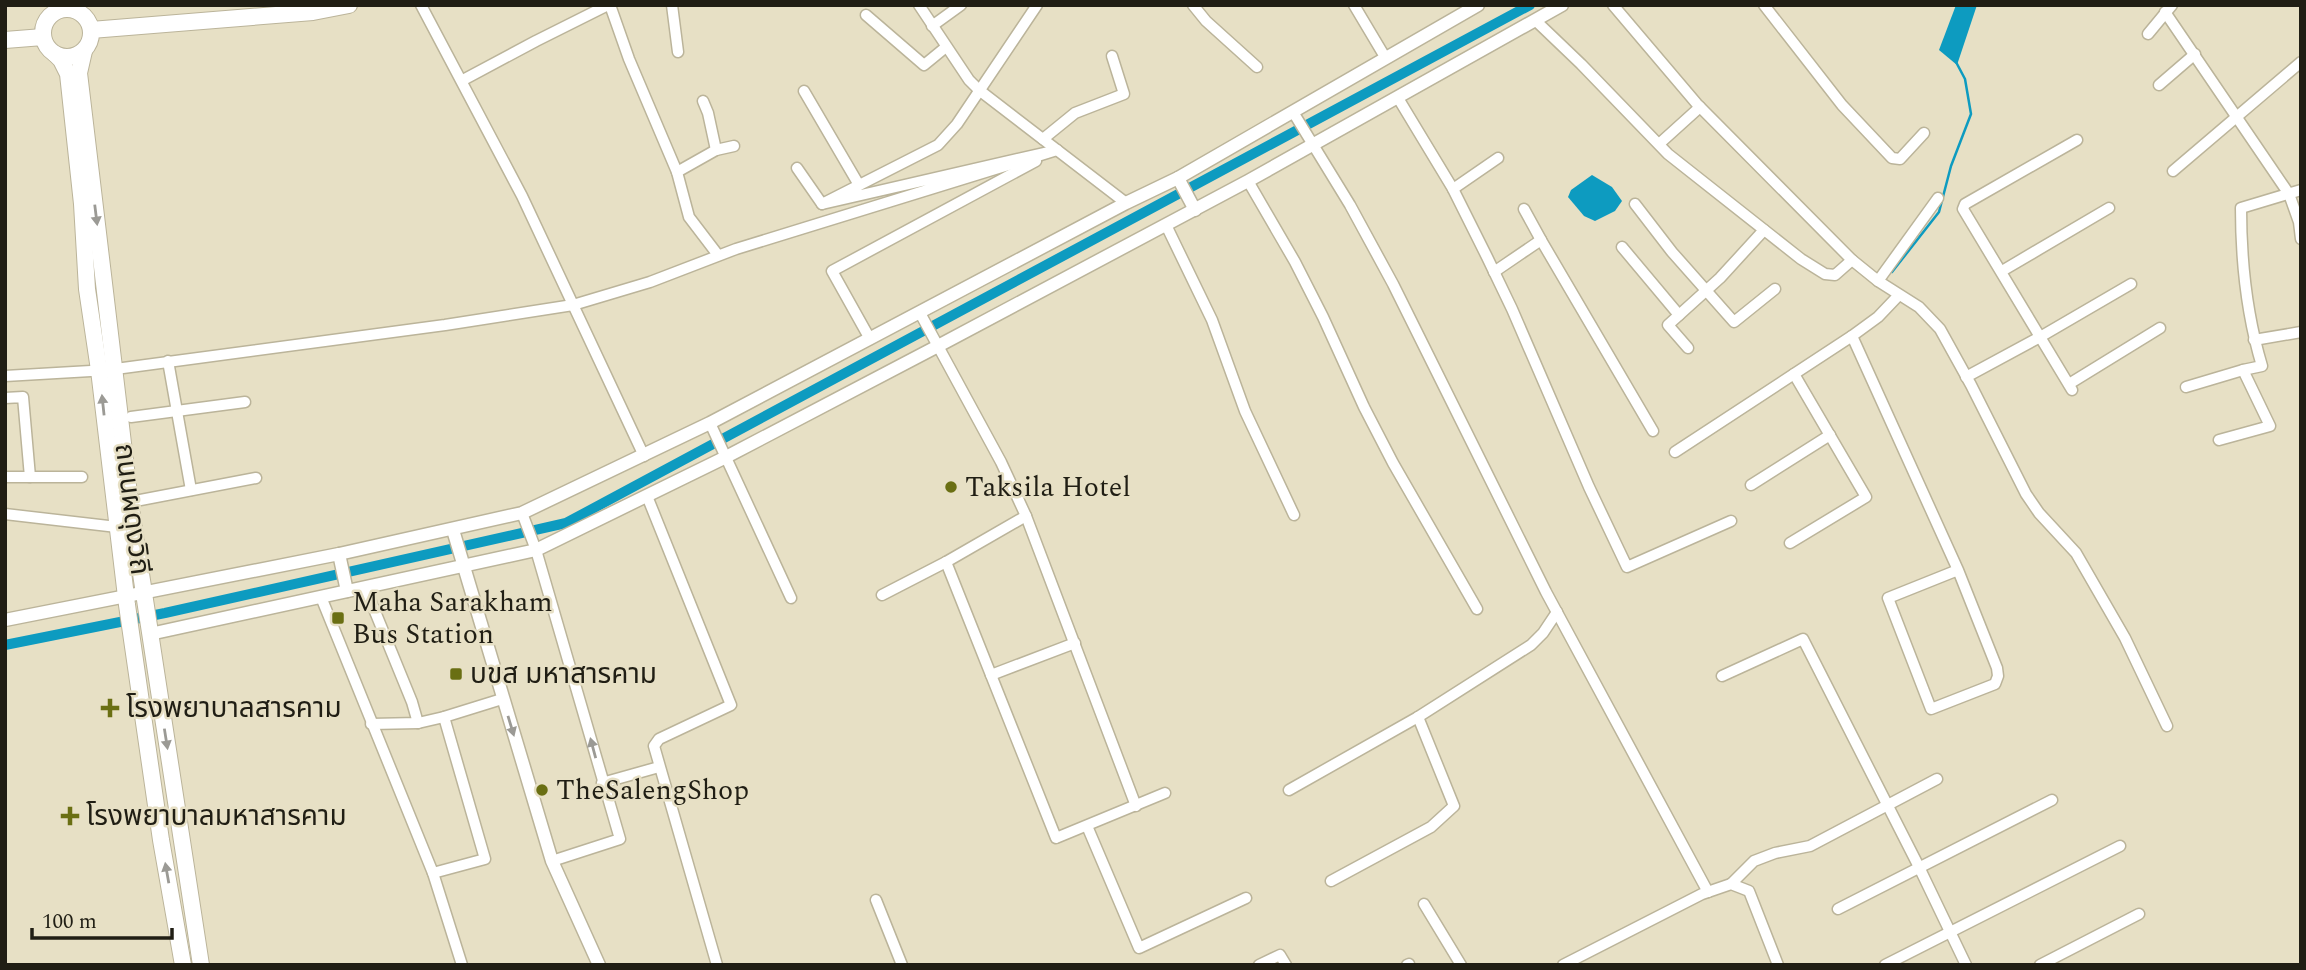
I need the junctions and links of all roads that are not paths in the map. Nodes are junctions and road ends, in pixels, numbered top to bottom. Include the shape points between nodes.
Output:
1 (421, 5) edge
2 (609, 5) edge
3 (672, 5) edge
4 (919, 5) edge
5 (961, 5) edge
6 (1037, 5) edge
7 (1193, 5) edge
8 (1354, 5) edge
9 (1478, 5) edge
10 (1562, 5) edge
11 (1613, 5) edge
12 (1764, 5) edge
13 (342, 6) edge
14 (62, 7) edge
15 (2169, 9) edge
16 (866, 15) dead end
17 (1535, 20) junction
18 (932, 26) junction
19 (92, 30) junction
20 (2148, 34) dead end
21 (43, 37) junction
22 (5, 40) edge
23 (946, 47) junction
24 (84, 51) junction
25 (678, 52) dead end
26 (55, 54) junction
27 (2195, 54) junction
28 (1112, 56) dead end
29 (1385, 57) junction
30 (2301, 62) edge
31 (1257, 67) dead end
32 (463, 80) junction
33 (2159, 85) dead end
34 (979, 90) junction
35 (804, 91) dead end
36 (1398, 97) junction
37 (703, 101) dead end
38 (1700, 107) junction
39 (1293, 112) junction
40 (2237, 116) junction
41 (1924, 133) dead end
42 (1043, 139) junction
43 (2077, 140) dead end
44 (1659, 145) junction
45 (734, 146) dead end
46 (1313, 146) junction
47 (1057, 149) junction
48 (716, 150) junction
49 (1499, 158) dead end
50 (797, 168) dead end
51 (2173, 171) dead end
52 (677, 172) junction
53 (1178, 178) junction
54 (1248, 181) junction
55 (859, 185) junction
56 (1453, 189) junction
57 (2301, 190) edge
58 (2289, 194) junction
59 (1938, 198) dead end
60 (1126, 203) junction
61 (822, 204) junction
62 (1635, 204) dead end
63 (2109, 208) dead end
64 (1524, 209) dead end
65 (1195, 210) junction
66 (2300, 222) edge
67 (1166, 225) junction
68 (1764, 230) junction
69 (2301, 239) edge
70 (1541, 240) junction
71 (1622, 247) dead end
72 (718, 255) junction
73 (1852, 260) junction
74 (2002, 271) junction
75 (1494, 272) junction
76 (1878, 281) junction
77 (2131, 284) dead end
78 (1706, 289) junction
79 (1775, 289) dead end
80 (1898, 296) junction
81 (573, 305) junction
82 (920, 313) junction
83 (1679, 315) junction
84 (2160, 328) dead end
85 (2301, 332) edge
86 (1852, 335) junction
87 (2040, 337) junction
88 (870, 339) junction
89 (2254, 340) junction
90 (938, 346) junction
91 (1688, 348) dead end
92 (168, 361) junction
93 (107, 370) junction
94 (2243, 370) junction
95 (1794, 374) junction
96 (5, 376) edge
97 (1966, 377) junction
98 (2186, 387) dead end
99 (5, 398) edge
100 (246, 402) dead end
101 (178, 411) junction
102 (131, 416) dead end
103 (710, 423) junction
104 (1653, 431) dead end
105 (1830, 435) junction
106 (2219, 440) dead end
107 (1675, 452) dead end
108 (644, 456) junction
109 (726, 457) junction
110 (5, 477) edge
111 (30, 477) junction
112 (82, 477) dead end
113 (256, 478) dead end
114 (1751, 485) dead end
115 (191, 490) junction
116 (647, 496) junction
117 (131, 502) junction
118 (522, 513) junction
119 (5, 514) edge
120 (1294, 515) dead end
121 (1026, 516) junction
122 (1731, 521) dead end
123 (117, 527) junction
124 (453, 530) junction
125 (1790, 543) dead end
126 (536, 550) junction
127 (339, 554) junction
128 (946, 562) junction
129 (464, 567) junction
130 (1958, 570) junction
131 (365, 587) junction
132 (347, 591) junction
133 (882, 595) dead end
134 (144, 596) junction
135 (321, 597) junction
136 (791, 598) dead end
137 (126, 600) junction
138 (1477, 608) dead end
139 (1557, 612) junction
140 (5, 620) edge
141 (149, 628) junction
142 (1075, 643) junction
143 (991, 675) junction
144 (1722, 676) dead end
145 (502, 699) junction
146 (444, 717) junction
147 (1418, 717) junction
148 (418, 723) junction
149 (371, 724) junction
150 (2167, 726) dead end
151 (659, 767) junction
152 (1937, 779) dead end
153 (602, 783) junction
154 (1289, 790) dead end
155 (1165, 793) dead end
156 (2052, 800) dead end
157 (1887, 804) junction
158 (1136, 806) junction
159 (1087, 825) junction
160 (2120, 846) dead end
161 (552, 860) junction
162 (1919, 867) junction
163 (433, 873) junction
164 (1331, 881) dead end
165 (1731, 884) junction
166 (1708, 892) junction
167 (1246, 898) dead end
168 (876, 900) dead end
169 (1424, 904) dead end
170 (1838, 909) dead end
171 (2139, 914) dead end
172 (1949, 930) junction
173 (183, 965) edge
174 (201, 965) edge
175 (462, 965) edge
176 (599, 965) edge
177 (717, 965) edge
178 (902, 965) edge
179 (1259, 965) edge
180 (1286, 965) edge
181 (1461, 965) edge
182 (1563, 965) edge
183 (1778, 965) edge
184 (1885, 965) edge
185 (1966, 965) edge
186 (2040, 965) edge

1 - 32 street
2 - 32 street
2 - 52 street
3 - 25 street
4 - 18 street
5 - 18 street
6 - 34 street
7 - 31 street
8 - 29 street
9 - 29 street
10 - 17 street
11 - 38 street
12 - 41 street via 1842,105 1892,158 1900,159
13 - 19 main road
14 - 19 main road via 78,11
14 - 21 main road via 47,19
15 - 20 street
15 - 27 street
16 - 23 street via 924,65
17 - 36 street
17 - 44 street
18 - 23 street
19 - 24 main road
21 - 22 main road
21 - 26 main road
23 - 34 street
24 - 26 main road via 70,57
24 -> 93 main road, ถนนผดุงวิถี via 79,73
26 - 93 main road, ถนนผดุงวิถี via 68,74 87,289
27 - 33 street
27 - 40 street
28 - 42 street via 1124,94 1075,113
29 - 39 street
30 - 40 street
32 - 81 street
34 - 42 street
34 - 55 street via 938,145
35 - 55 street
36 - 46 street
36 - 56 street
37 - 48 street
38 - 44 street
38 - 73 street
39 - 46 street
39 - 53 street
40 - 51 street
40 - 58 street
42 - 47 street
43 - 74 street via 1965,204 1963,209
44 - 68 street
45 - 48 street
46 - 54 street
46 - 139 street via 1393,285
47 - 60 street
47 - 61 street
47 - 72 street
47 - 88 street via 832,271
48 - 52 street
49 - 56 street
50 - 61 street
52 - 72 street via 689,217
53 - 60 street
53 - 65 street
54 - 65 street
54 - 138 street via 1295,261 1394,463
55 - 61 street
56 - 75 street
57 - 58 street
58 - 66 street
58 - 89 street via 2241,208
59 - 76 street
60 - 82 street
62 - 78 street
63 - 74 street
64 - 70 street
65 - 67 street
66 - 69 street
67 - 90 street
67 - 120 street via 1212,320 1245,411
68 - 73 street via 1825,274 1835,275
68 - 78 street
70 - 75 street
70 - 104 street
71 - 83 street
72 - 81 street
73 - 76 street
74 - 87 street
75 - 122 street via 1628,567
76 - 80 street
77 - 87 street
78 - 79 street via 1734,322
78 - 83 street
80 - 86 street
80 - 97 street via 1919,307 1940,329
81 - 92 street
81 - 108 street
82 - 88 street
82 - 90 street
83 - 91 street via 1668,325
84 - 87 street via 2070,387
85 - 89 street
86 - 95 street
86 - 130 street
87 - 97 street
88 - 103 street
89 - 94 street via 2262,366
90 - 109 street
90 - 121 street
92 - 93 street
92 - 101 street
93 - 96 street
93 - 117 main road, ถนนผดุงวิถี
123 -> 93 main road, ถนนผดุงวิถี
94 - 98 street
94 - 106 street via 2270,426
95 - 105 street
95 - 107 street
97 - 150 street via 2026,494 2076,553 2113,617
99 - 111 street via 23,397
100 - 101 street
101 - 102 street
101 - 115 street
103 - 108 street
103 - 109 street
105 - 114 street
105 - 125 street via 1866,497
108 - 118 street
109 - 116 street
109 - 136 street
110 - 111 street
111 - 112 street
113 - 115 street
115 - 117 street
116 - 126 street
116 - 151 street via 731,705 659,739 654,746
117 - 134 main road, ถนนผดุงวิถี
118 - 124 street
118 - 126 street
119 - 123 street
121 - 128 street
121 - 142 street
123 - 137 main road, ถนนผดุงวิถี
124 - 127 street
124 - 129 street
126 - 129 street
153 -> 126 street
127 - 132 street
127 - 134 street
128 - 133 street
128 - 143 street
129 - 131 street
129 - 145 street
130 - 130 street via 1888,598 1931,709 1995,684 1998,676
131 - 132 street
131 - 148 street
132 - 135 street
134 - 137 street
134 - 141 main road, ถนนผดุงวิถี
135 - 141 street
135 - 149 street
137 - 140 street
173 -> 137 main road, ถนนผดุงวิถี
139 - 147 street via 1531,645
139 - 166 street
141 -> 174 main road, ถนนผดุงวิถี
142 - 143 street
142 - 158 street
143 - 159 street via 1056,838
144 - 157 street via 1803,639
145 - 146 street
145 -> 161 street
146 - 148 street
146 - 163 street via 485,859
147 - 154 street
147 - 164 street via 1454,806 1431,827
148 - 149 street
149 - 163 street
151 - 153 street
151 - 177 street
152 - 157 street
153 - 161 street via 620,839
155 - 158 street
156 - 162 street
157 - 162 street
157 - 165 street via 1810,846 1754,861
158 - 159 street
159 - 167 street via 1139,948
160 - 172 street
161 - 176 street
162 - 170 street
162 - 172 street
163 - 175 street
165 - 166 street
165 - 183 street via 1749,891
166 - 182 street
168 - 178 street
169 - 181 street
171 - 186 street
172 - 184 street
172 - 185 street
179 - 180 street via 1280,955

